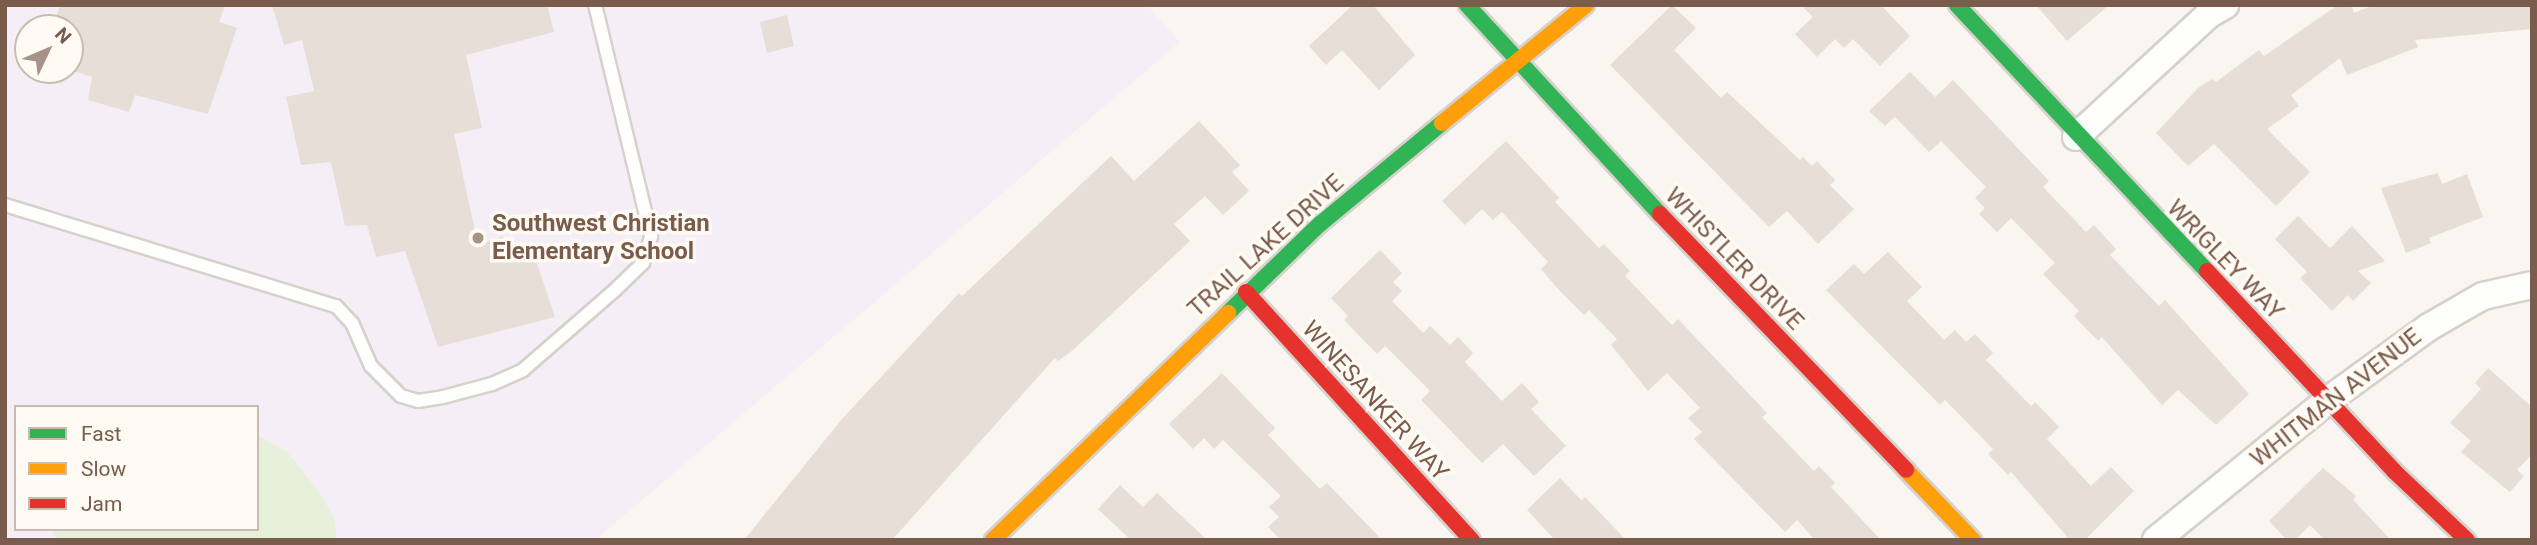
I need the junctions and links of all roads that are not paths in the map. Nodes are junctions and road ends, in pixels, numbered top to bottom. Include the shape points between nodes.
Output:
1 (595, 5) edge
2 (1467, 5) edge
3 (1586, 5) edge
4 (1957, 5) edge
5 (2225, 5) edge
6 (1517, 61) junction
7 (2076, 137) junction
8 (5, 205) edge
9 (2532, 285) edge
10 (1246, 292) junction
11 (2327, 401) junction
12 (993, 540) edge
13 (1472, 540) edge
14 (1973, 540) edge
15 (2156, 540) edge
16 (2467, 540) edge

1 - 8 lane via 652,236 643,263 615,289 523,370 492,384 418,401 401,396 371,366 352,323 336,306
2 - 6 street, WHISTLER DRIVE
3 - 6 street, TRAIL LAKE DRIVE
4 - 7 street, WRIGLEY WAY
5 - 7 street via 2208,15
6 - 10 street, TRAIL LAKE DRIVE
6 - 14 street, WHISTLER DRIVE
7 - 11 street, WRIGLEY WAY
9 - 11 street, WHITMAN AVENUE via 2483,296 2429,327
10 - 12 street, TRAIL LAKE DRIVE
10 - 13 street, WINESANKER WAY
11 - 15 street, WHITMAN AVENUE
11 - 16 street, WRIGLEY WAY

